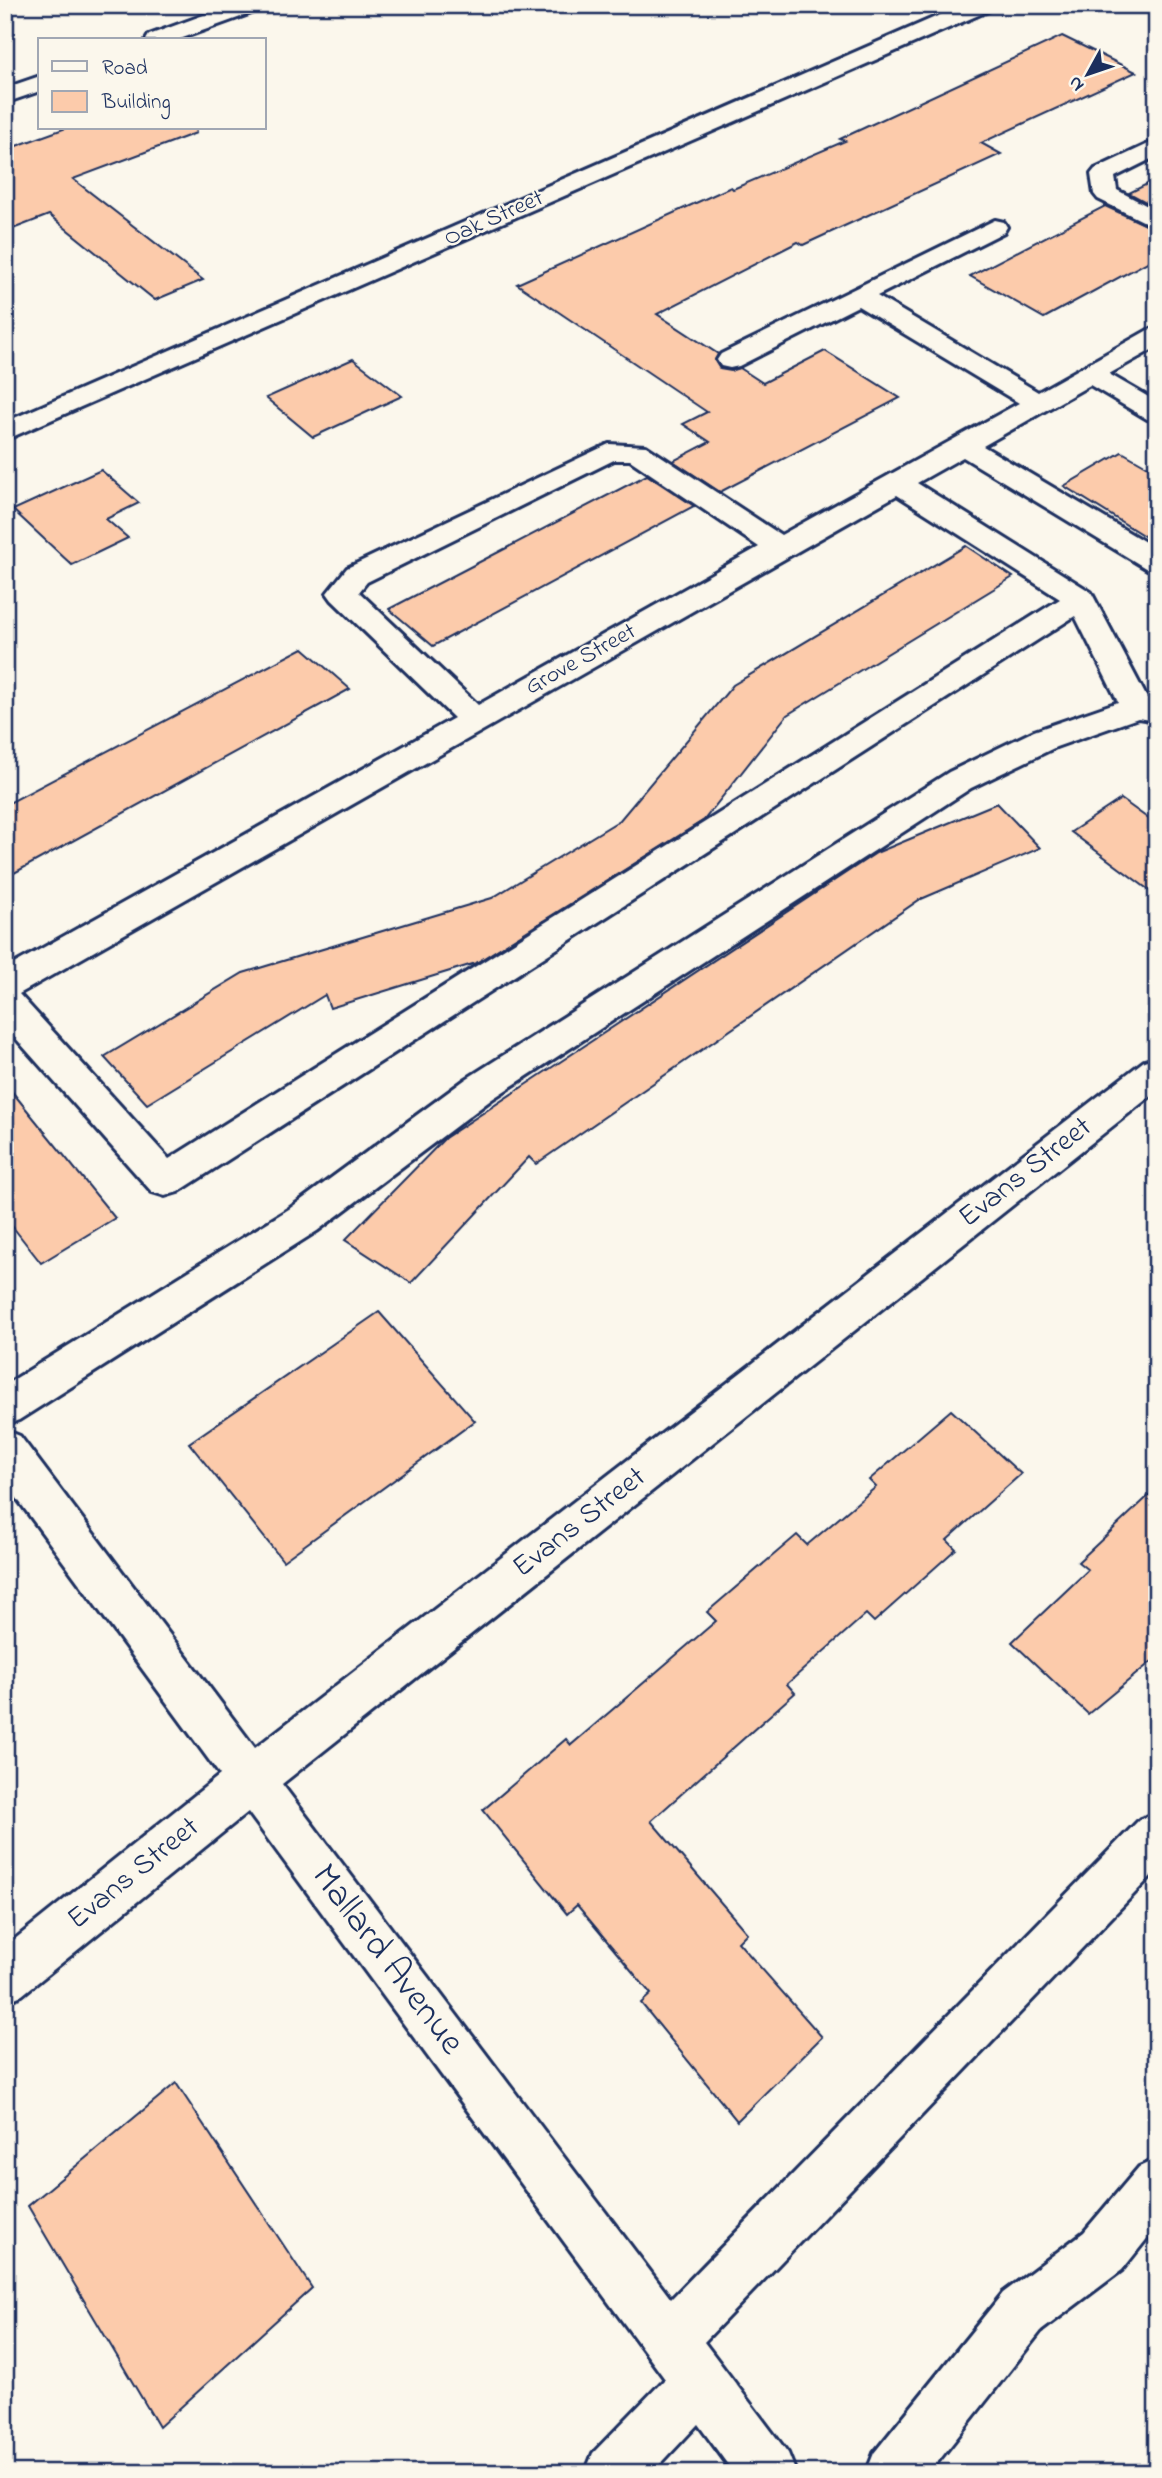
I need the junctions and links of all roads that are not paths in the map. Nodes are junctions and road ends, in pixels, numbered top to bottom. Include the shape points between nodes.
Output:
1 (252, 5) edge
2 (982, 5) edge
3 (162, 38) edge
4 (38, 84) edge
5 (5, 96) edge
6 (1157, 147) edge
7 (1157, 221) edge
8 (995, 227) dead end
9 (858, 296) junction
10 (1157, 335) edge
11 (730, 360) dead end
12 (1089, 373) junction
13 (1038, 403) junction
14 (1157, 413) edge
15 (5, 432) edge
16 (962, 445) junction
17 (896, 482) junction
18 (780, 548) junction
19 (1157, 562) edge
20 (1081, 599) junction
21 (1146, 708) edge
22 (475, 720) junction
23 (5, 985) edge
24 (5, 1002) edge
25 (1157, 1071) edge
26 (5, 1407) edge
27 (5, 1449) edge
28 (252, 1779) junction
29 (1157, 1836) edge
30 (5, 1978) edge
31 (1157, 2185) edge
32 (685, 2360) junction
33 (613, 2473) edge
34 (768, 2473) edge
35 (894, 2473) edge

1 - 3 street
2 - 15 street, Oak Street
4 - 5 street
6 - 7 street via 1103,174 1106,194
8 - 9 street
9 - 11 street
9 - 13 street
10 - 12 street, Grove Street
12 - 13 street, Grove Street
12 - 14 street
13 - 16 street, Grove Street
16 - 17 street, Grove Street
16 - 19 street
17 - 18 street, Grove Street
17 - 20 street
18 - 22 street, Grove Street
18 - 22 street via 636,452 609,452 357,575 342,593
20 - 21 street
20 - 24 street via 165,1181
21 - 26 street via 1045,739 960,780 478,1089 303,1220
22 - 23 street, Grove Street
25 - 28 street, Evans Street
27 - 28 street, Mallard Avenue
28 - 30 street, Evans Street
28 - 32 street, Mallard Avenue
29 - 32 street
31 - 35 street via 1103,2251 1022,2312
32 - 33 street
32 - 34 street, Mallard Avenue

